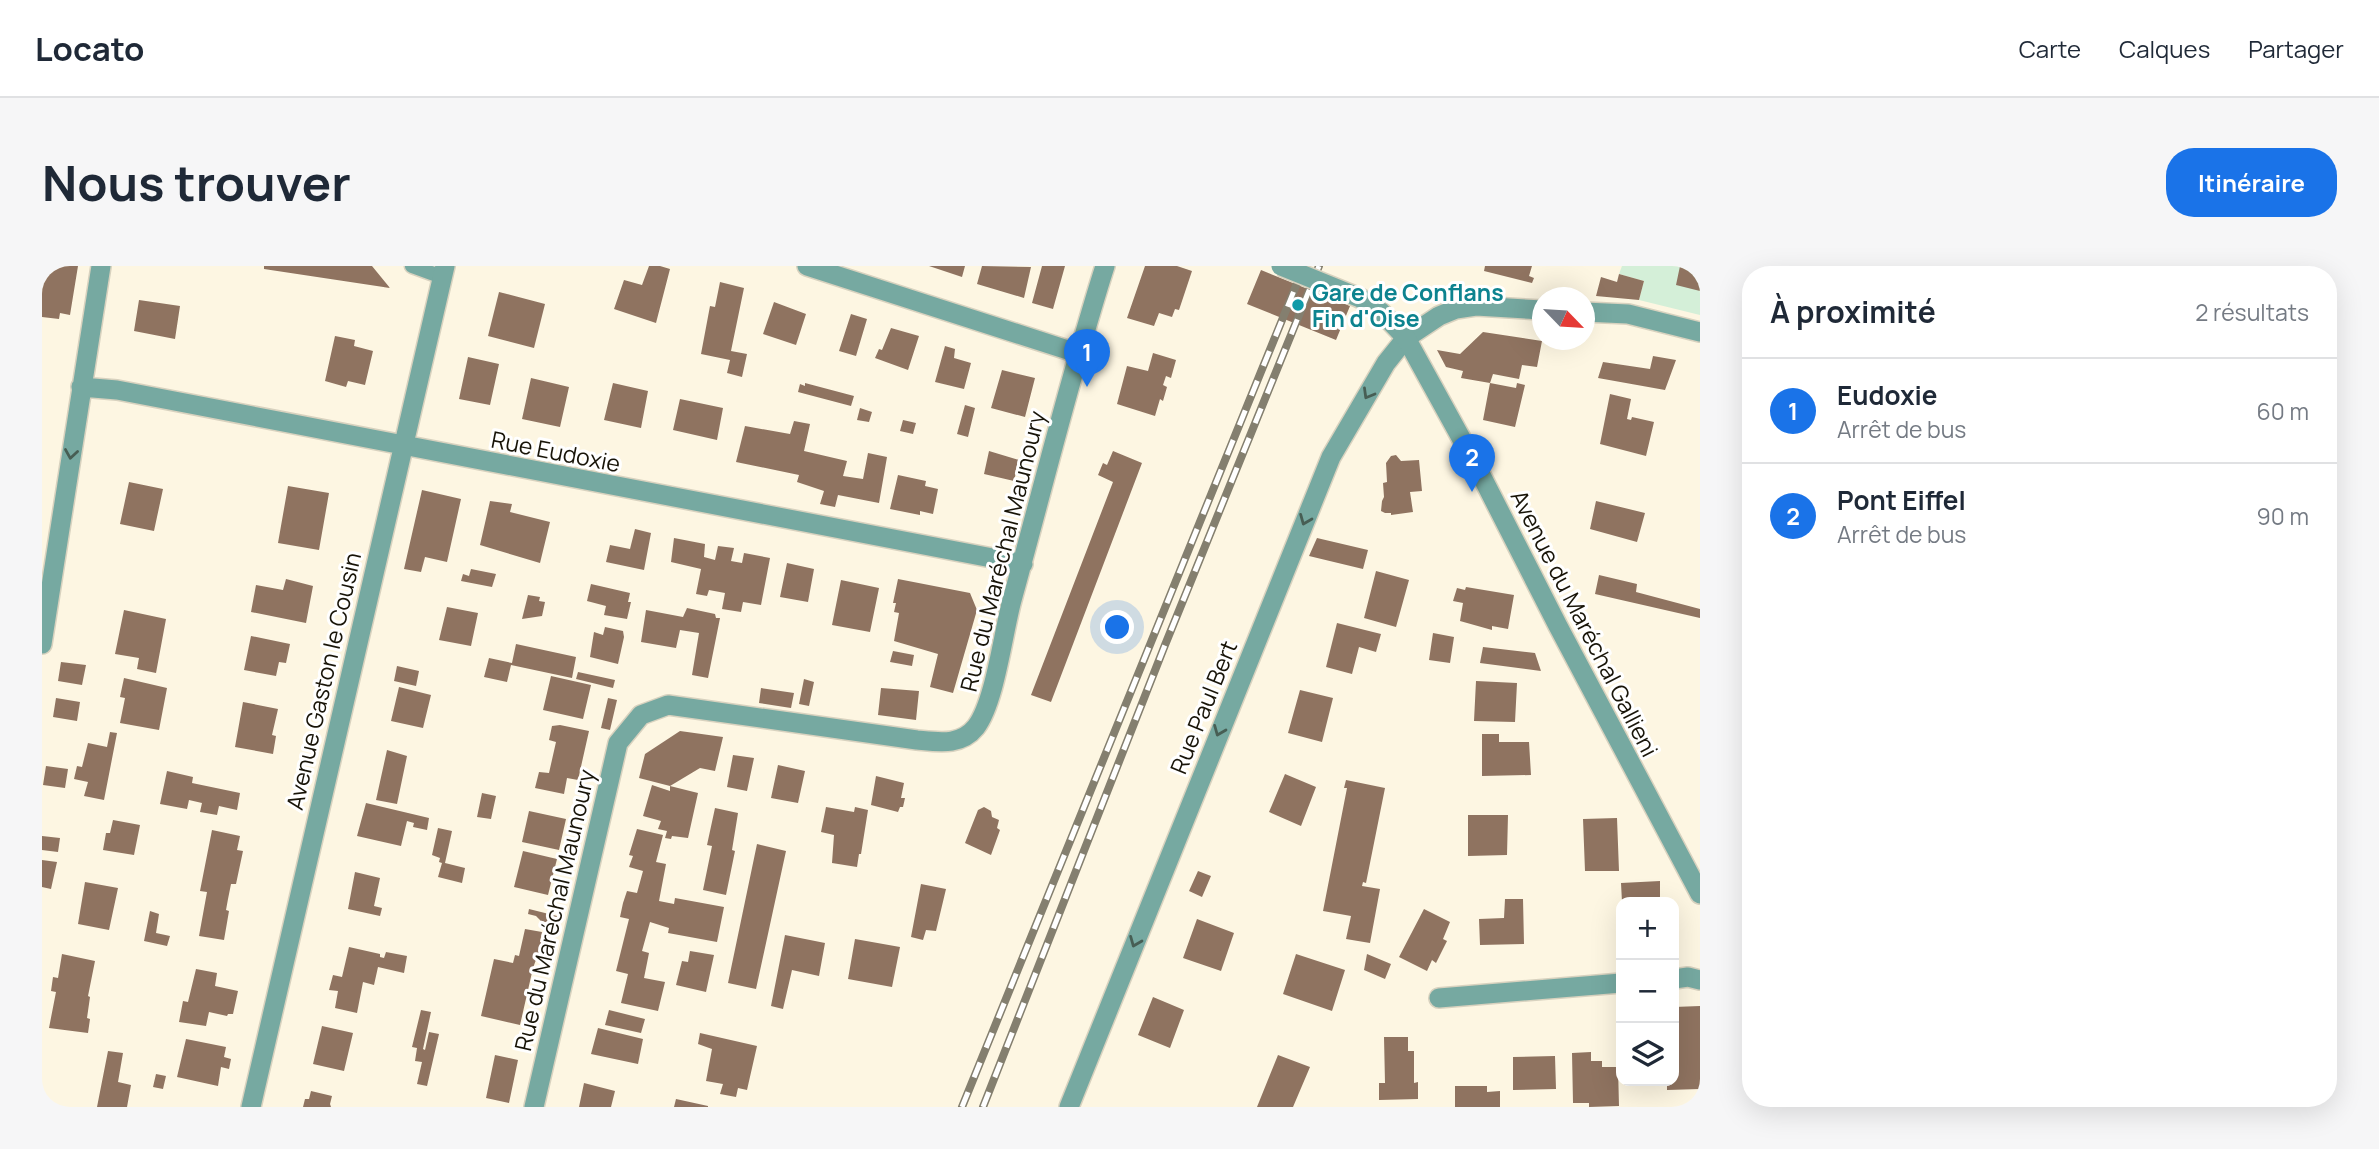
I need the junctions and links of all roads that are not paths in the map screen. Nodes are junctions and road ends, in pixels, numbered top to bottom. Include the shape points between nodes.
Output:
1 (101, 266) edge
2 (412, 266) edge
3 (807, 266) edge
4 (1105, 266) edge
5 (1281, 266) edge
6 (443, 271) edge
7 (1532, 309) edge
8 (1595, 312) edge
9 (1700, 332) edge
10 (1406, 338) junction
11 (1077, 353) junction
12 (81, 387) junction
13 (402, 446) junction
14 (1023, 564) junction
15 (42, 644) edge
16 (1700, 894) edge
17 (1679, 978) edge
18 (1700, 980) edge
19 (1616, 983) edge
20 (1439, 998) dead end
21 (251, 1107) edge
22 (534, 1107) edge
23 (1069, 1107) edge

1 - 12 street
2 - 6 lane
3 - 11 street
4 - 11 street, Rue du Maréchal Maunoury
5 - 10 street, Avenue du Maréchal Gallieni, bridge via 1360,298
6 - 13 street, Avenue Gaston le Cousin
7 - 10 street, Rue Paul Bert via 1456,309
8 - 9 street via 1628,314
10 - 16 street, Avenue du Maréchal Gallieni
10 -> 23 street, Rue Paul Bert via 1386,363 1331,457
11 - 14 street, Rue du Maréchal Maunoury
12 - 13 street, Rue Eudoxie via 117,390
12 -> 15 street
13 - 14 street, Rue Eudoxie
13 - 21 street, Avenue Gaston le Cousin
14 - 22 street, Rue du Maréchal Maunoury via 986,709 975,729 953,743 668,705 641,715 618,743
17 - 18 street
19 - 20 street

